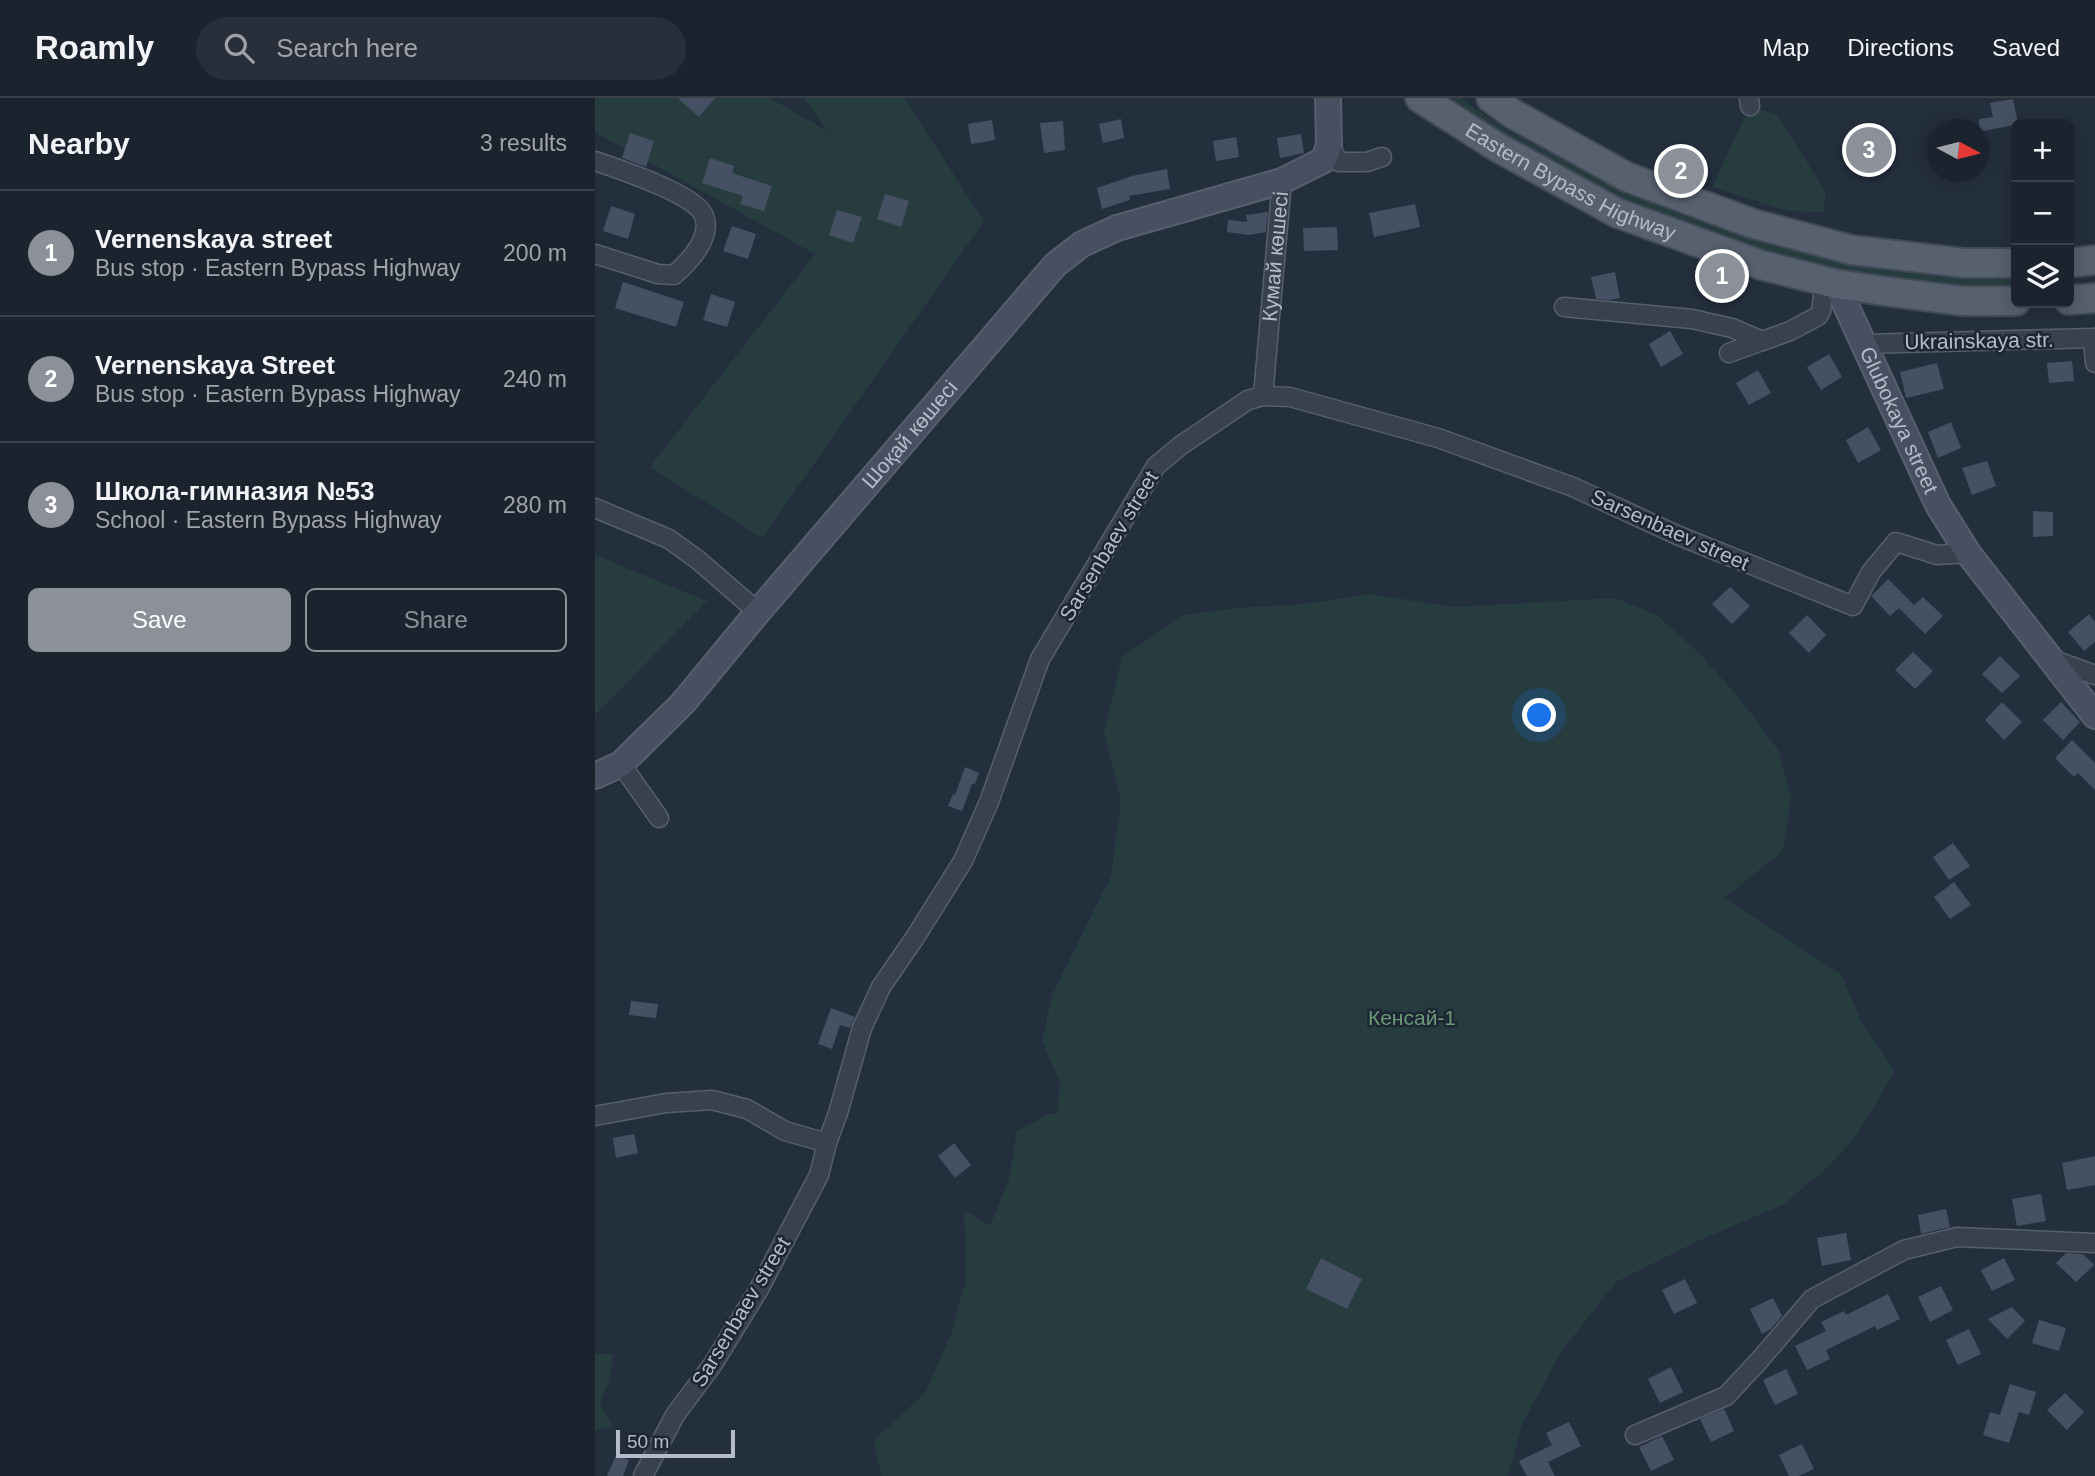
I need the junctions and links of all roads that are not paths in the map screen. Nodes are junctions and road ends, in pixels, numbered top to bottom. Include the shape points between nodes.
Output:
1 (1328, 98) edge
2 (1420, 98) edge
3 (1491, 98) edge
4 (1329, 145) junction
5 (1382, 157) dead end
6 (595, 161) edge
7 (1282, 181) junction
8 (595, 254) edge
9 (2095, 260) edge
10 (2074, 262) edge
11 (2011, 263) edge
12 (1831, 282) junction
13 (2095, 298) edge
14 (2074, 300) edge
15 (2011, 302) edge
16 (1564, 307) dead end
17 (2094, 338) edge
18 (1762, 341) junction
19 (1862, 344) junction
20 (1729, 353) dead end
21 (2095, 363) edge
22 (1263, 396) junction
23 (595, 508) edge
24 (1968, 553) junction
25 (758, 612) junction
26 (2047, 657) junction
27 (2095, 675) edge
28 (2095, 716) edge
29 (621, 764) junction
30 (595, 776) edge
31 (659, 818) dead end
32 (595, 1116) edge
33 (827, 1143) junction
34 (2095, 1243) edge
35 (1635, 1435) dead end
36 (643, 1476) edge

1 - 4 street
2 - 12 main road, Eastern Bypass Highway via 1617,214 1761,265
3 - 11 main road, Eastern Bypass Highway via 1627,177 1751,223 1851,250 1964,263
4 - 5 street via 1339,162
4 - 7 street, Кумай көшесі via 1324,160
6 - 8 street via 693,203 704,215 705,234 689,262 674,275
7 - 22 street, Кумай көшесі
7 - 25 street, Шоқай көшесі via 1117,228 1082,244 1055,265
9 - 10 main road
12 - 15 main road, Eastern Bypass Highway via 1963,302
12 - 18 street via 1818,316
12 - 19 street, Glubokaya street
13 - 14 main road
16 - 18 street via 1692,318
17 - 19 street, Ukrainskaya str.
17 - 21 street
18 - 20 street
19 - 24 street, Glubokaya street via 1938,505
22 - 24 street, Sarsenbaev street via 1290,397 1450,442 1573,487 1853,606 1871,572 1896,542 1937,555
22 - 33 street, Sarsenbaev street via 1248,400 1156,466 1040,659 963,861 881,987 862,1028
23 - 25 street via 669,539
24 - 26 street, Glubokaya street
25 - 29 street, Шоқай көшесі via 683,703
26 - 27 street
26 - 28 street, Glubokaya street
29 - 30 street, Шоқай көшесі
29 - 31 street
32 - 33 street via 712,1100 747,1109 785,1131
33 - 36 street, Sarsenbaev street via 819,1175 759,1289 675,1415
34 - 35 street via 1957,1237 1904,1250 1812,1299 1725,1396

